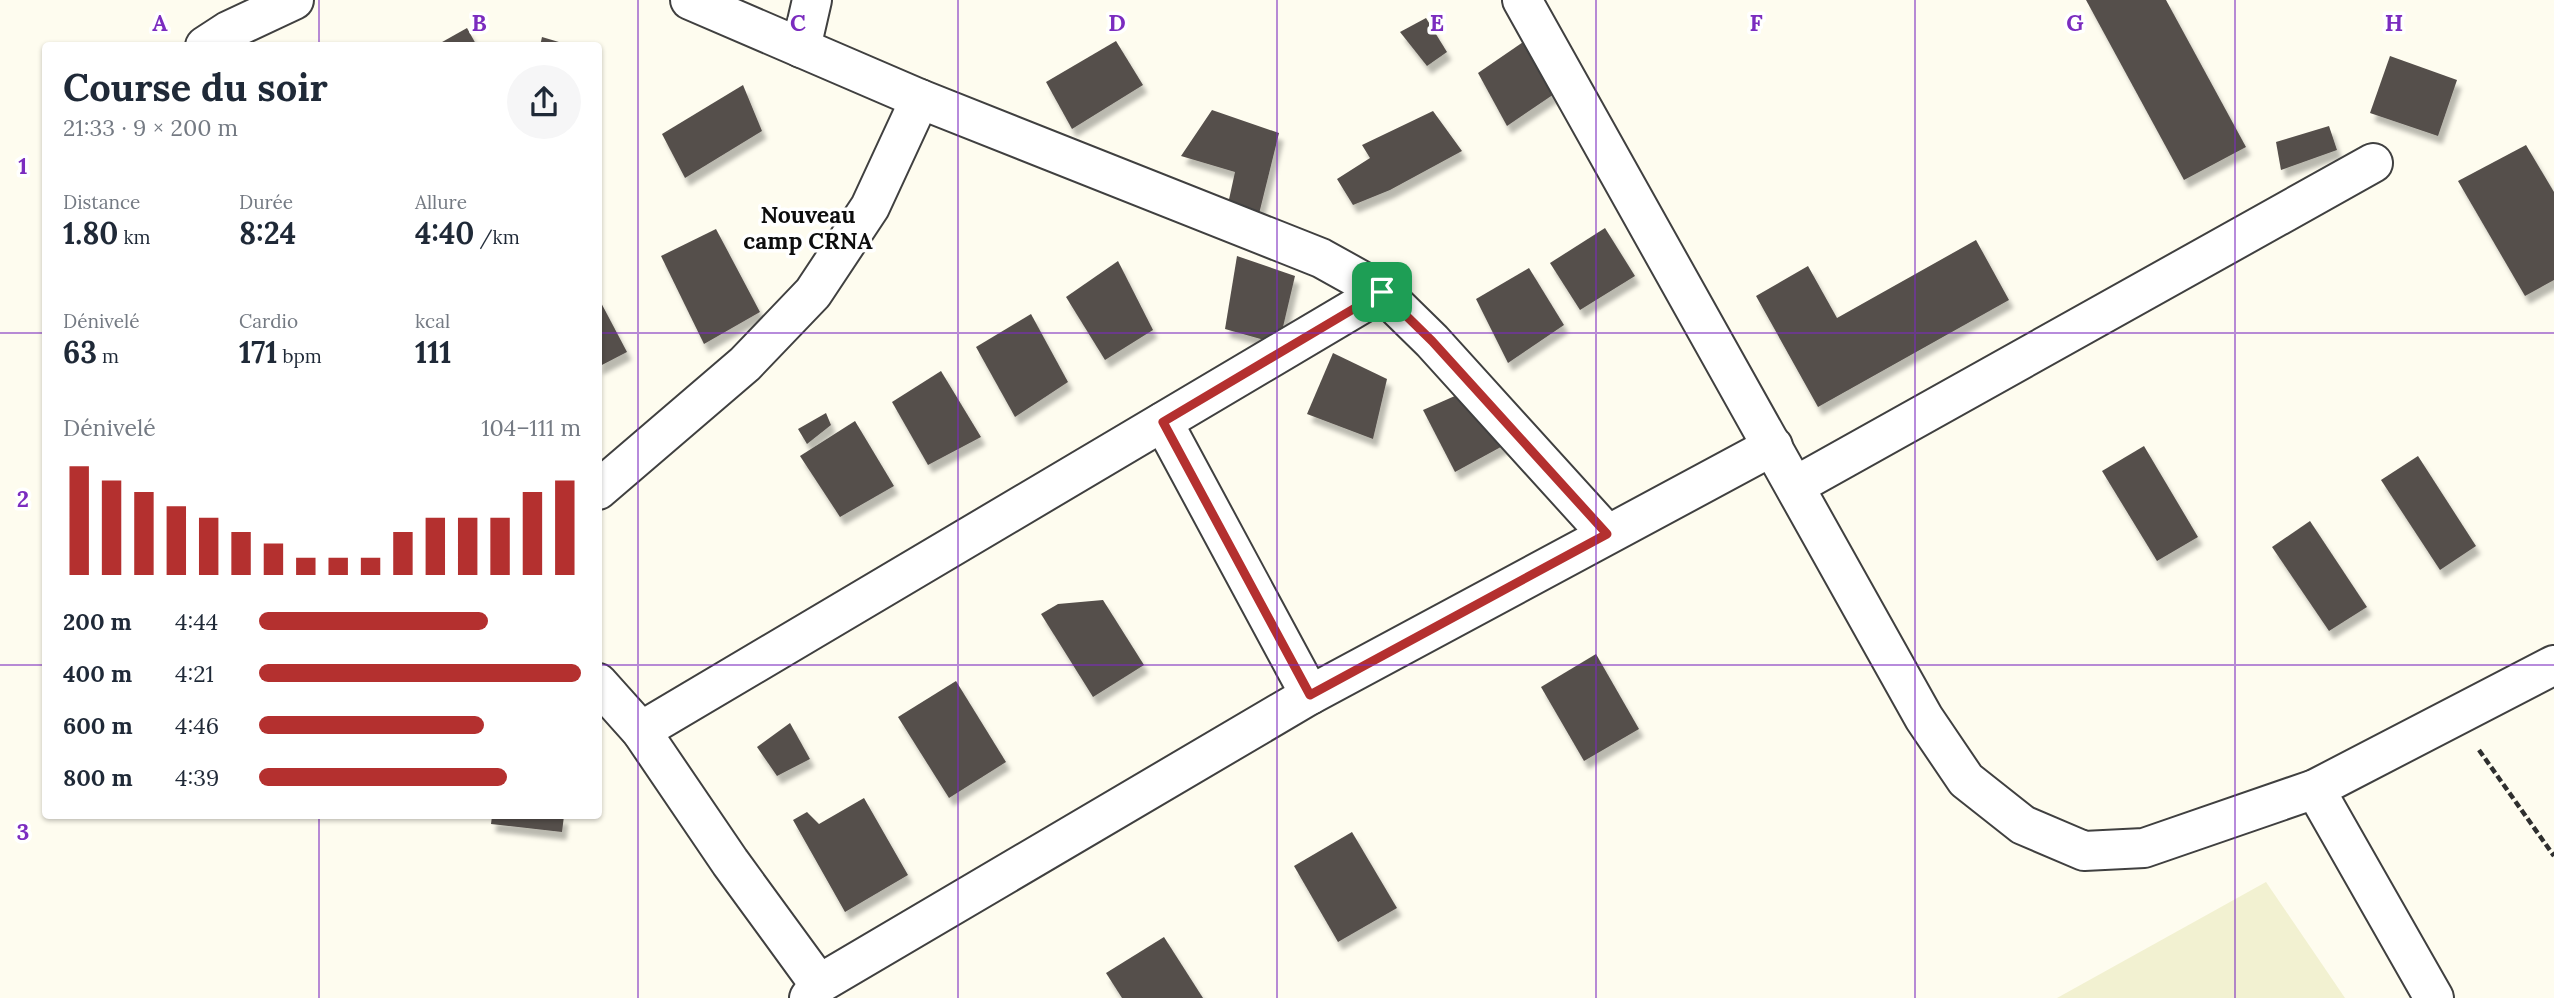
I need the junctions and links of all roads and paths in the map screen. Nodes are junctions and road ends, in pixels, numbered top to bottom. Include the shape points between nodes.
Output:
1 (294, 0) edge
2 (690, 0) edge
3 (812, 0) edge
4 (1522, 0) edge
5 (211, 42) edge
6 (801, 48) junction
7 (920, 99) junction
8 (2373, 163) dead end
9 (1382, 292) junction
10 (1163, 422) junction
11 (1773, 446) junction
12 (1795, 486) junction
13 (602, 487) edge
14 (1607, 534) junction
15 (2554, 665) edge
16 (602, 687) edge
17 (1310, 695) junction
18 (2455, 715) junction
19 (641, 731) junction
20 (2315, 789) junction
21 (2554, 856) edge
22 (814, 991) edge
23 (2434, 998) edge

1 - 5 street
2 - 6 street
3 - 6 street
4 - 11 street
6 - 7 street
7 - 9 street via 1321,258
7 - 13 street via 870,207 813,293 745,364
8 - 12 street
9 - 10 street
9 - 14 street
10 - 17 street
10 - 19 street
11 - 12 street
11 - 14 street
12 - 20 street via 1924,718 1966,780 2023,825 2084,851 2144,848
14 - 17 street
15 - 18 street
16 - 19 street
17 - 22 street
18 - 20 street
18 - 21 path
19 - 22 street
20 - 23 street

